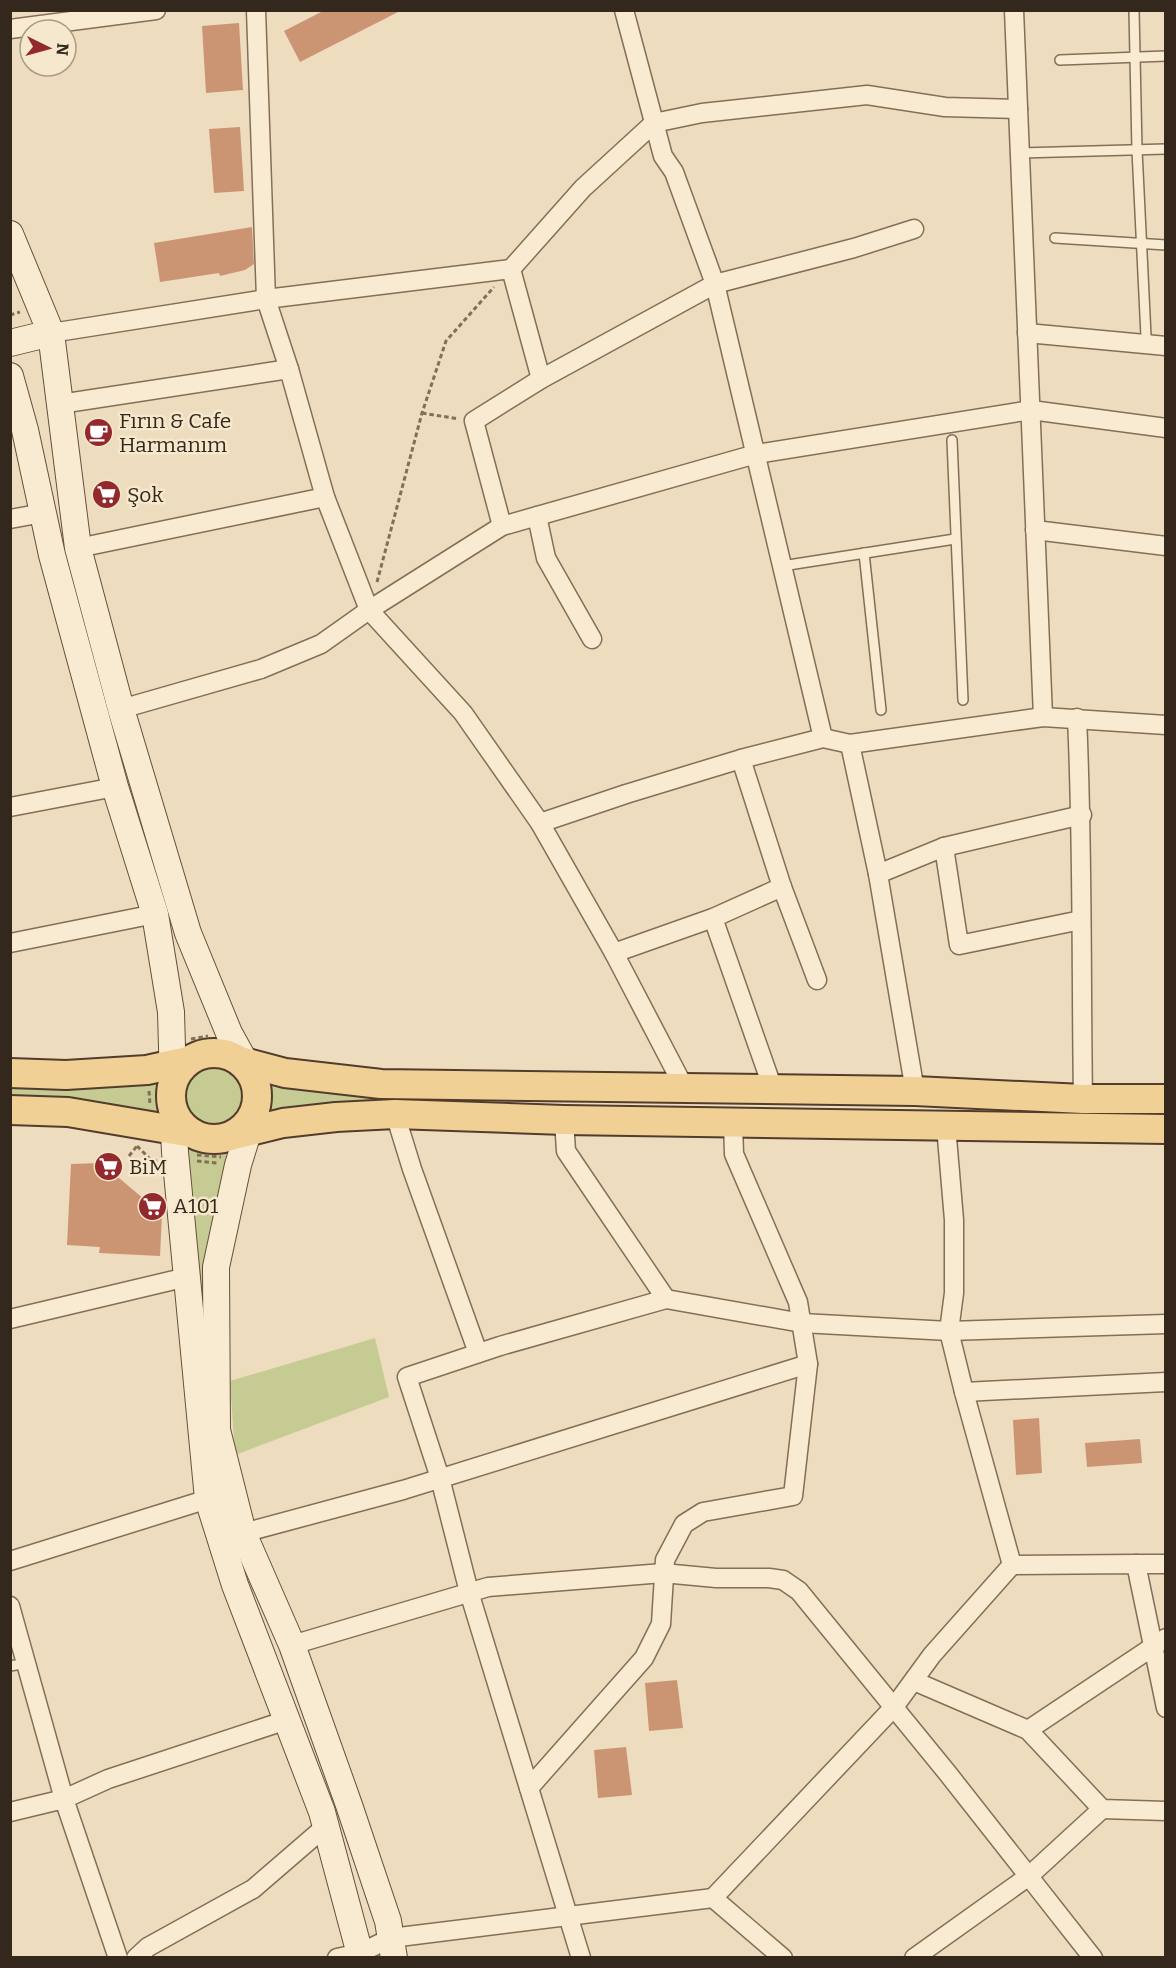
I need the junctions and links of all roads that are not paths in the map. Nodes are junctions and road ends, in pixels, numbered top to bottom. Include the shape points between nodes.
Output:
1 (156, 10) edge
2 (256, 10) edge
3 (624, 10) edge
4 (1014, 10) edge
5 (1134, 10) edge
6 (75, 16) edge
7 (10, 29) edge
8 (1166, 56) edge
9 (1135, 57) junction
10 (1060, 60) dead end
11 (1018, 109) junction
12 (654, 123) junction
13 (1166, 149) edge
14 (1137, 150) junction
15 (1020, 153) junction
16 (914, 229) dead end
17 (10, 234) edge
18 (1055, 238) dead end
19 (1141, 243) junction
20 (1166, 244) edge
21 (511, 269) junction
22 (716, 284) junction
23 (266, 299) junction
24 (51, 333) junction
25 (1027, 333) junction
26 (1146, 336) dead end
27 (10, 343) edge
28 (1166, 346) edge
29 (289, 369) junction
30 (10, 376) edge
31 (541, 379) junction
32 (60, 404) junction
33 (1031, 410) junction
34 (1166, 428) edge
35 (952, 440) dead end
36 (756, 454) junction
37 (325, 497) junction
38 (43, 513) junction
39 (537, 516) junction
40 (10, 519) edge
41 (502, 526) junction
42 (1035, 530) junction
43 (955, 539) junction
44 (1166, 546) edge
45 (78, 548) junction
46 (864, 553) junction
47 (782, 566) junction
48 (369, 610) junction
49 (592, 639) dead end
50 (963, 700) dead end
51 (121, 709) junction
52 (881, 710) dead end
53 (1043, 717) junction
54 (1077, 718) junction
55 (1166, 725) edge
56 (823, 738) junction
57 (850, 744) junction
58 (741, 759) junction
59 (115, 787) junction
60 (10, 807) edge
61 (1082, 815) junction
62 (540, 823) junction
63 (944, 847) junction
64 (878, 874) junction
65 (782, 887) junction
66 (154, 914) junction
67 (713, 918) junction
68 (1081, 920) junction
69 (10, 943) edge
70 (614, 953) junction
71 (817, 980) dead end
72 (245, 1065) junction
73 (10, 1073) edge
74 (685, 1089) junction
75 (773, 1089) junction
76 (915, 1091) junction
77 (177, 1098) junction
78 (1083, 1099) junction
79 (1166, 1100) edge
80 (10, 1110) edge
81 (396, 1114) junction
82 (564, 1120) junction
83 (733, 1123) junction
84 (246, 1126) junction
85 (946, 1126) junction
86 (1166, 1129) edge
87 (187, 1277) junction
88 (666, 1299) junction
89 (10, 1319) edge
90 (802, 1323) junction
91 (1166, 1324) edge
92 (949, 1331) junction
93 (478, 1353) junction
94 (808, 1364) junction
95 (1166, 1382) edge
96 (964, 1392) junction
97 (440, 1478) junction
98 (208, 1499) junction
99 (243, 1533) junction
100 (10, 1561) edge
101 (1136, 1564) junction
102 (1166, 1564) edge
103 (1012, 1565) junction
104 (663, 1573) junction
105 (469, 1592) junction
106 (10, 1606) edge
107 (1160, 1642) edge
108 (292, 1645) junction
109 (19, 1664) edge
110 (914, 1681) junction
111 (894, 1707) junction
112 (1166, 1707) edge
113 (287, 1720) junction
114 (1028, 1730) junction
115 (529, 1788) junction
116 (64, 1799) junction
117 (1102, 1809) junction
118 (1166, 1811) edge
119 (10, 1812) edge
120 (326, 1826) junction
121 (1029, 1876) junction
122 (713, 1898) junction
123 (567, 1916) junction
124 (392, 1948) edge
125 (352, 1956) edge
126 (118, 1958) edge
127 (136, 1958) edge
128 (581, 1958) edge
129 (783, 1958) edge
130 (914, 1958) edge
131 (1093, 1958) edge

1 - 6 street
2 - 23 street
3 - 12 street
4 - 11 street
5 - 9 lane
6 - 7 street
8 - 9 lane
9 - 10 lane
9 - 14 lane
11 - 12 street via 945,107 867,95 702,113
11 - 15 street
12 - 21 street via 583,188
12 - 22 street via 663,156 674,172
13 - 14 lane
14 - 15 lane
14 - 19 lane
15 - 25 street
16 - 22 street
17 - 24 street
18 - 19 lane
19 - 20 lane
19 - 26 lane
21 - 23 street
21 - 31 street
22 - 31 street
22 - 36 street
23 - 24 street
23 - 29 street
24 - 27 street
24 - 32 street
25 - 28 street
25 - 33 street
29 - 32 street
29 - 37 street
30 - 38 street
31 - 41 street via 474,421
32 - 45 street
33 - 34 street
33 - 36 street
33 - 42 street
35 - 43 lane
36 - 39 street
36 - 47 street
37 - 45 street
37 - 48 street
38 - 40 street
38 - 59 street
39 - 41 street
39 - 49 street via 546,558
41 - 48 street
42 - 44 street
42 - 53 street
43 - 46 lane
43 - 50 lane
45 - 51 street
46 - 47 lane
46 - 52 lane
47 - 56 street
48 - 51 street via 321,644 261,669
48 - 62 street via 463,712
51 - 72 street via 188,933
53 - 54 street
53 - 57 street
54 - 55 street
54 - 61 street
56 - 57 street
56 - 58 street
57 - 64 street
58 - 62 street
58 - 65 street
59 - 60 street
59 - 66 street
61 - 63 street
61 - 68 street
62 - 70 street
63 - 64 street
63 - 68 street via 959,945
64 - 76 street
65 - 67 street
65 - 71 street
66 - 69 street
66 - 77 street via 168,993
67 - 70 street
67 - 75 street
68 - 78 street
70 - 74 street
72 - 74 main road via 381,1084
72 - 77 main road via 228,1055 201,1054
72 - 84 main road via 256,1084 258,1098
73 - 77 main road via 66,1075 147,1070
74 - 75 main road
75 - 76 main road
76 - 78 main road
77 - 80 main road via 68,1112
77 - 84 main road via 206,1139 220,1139
77 - 87 street
78 - 79 main road
81 - 82 main road
81 - 84 main road
81 - 93 street
82 - 83 main road
82 - 88 street via 566,1151
83 - 85 main road
83 - 90 street via 734,1154 798,1302
84 - 99 street via 216,1267 217,1430
85 - 86 main road
85 - 92 street via 954,1220 954,1293
87 - 89 street
87 - 98 street
88 - 90 street
88 - 93 street
90 - 92 street
90 - 94 street
91 - 92 street
92 - 96 street
93 - 97 street via 407,1377
94 - 97 street
94 - 104 street via 793,1496 703,1512 684,1524 664,1560
95 - 96 street
96 - 103 street
97 - 99 street
97 - 105 street
98 - 100 street
98 - 113 street via 235,1585
99 - 108 street
101 - 102 street
101 - 103 street
101 - 107 street
103 - 110 street via 932,1655
104 - 105 street via 488,1587
104 - 111 street via 783,1580 799,1591
104 - 115 street via 661,1624 644,1658
105 - 108 street
105 - 115 street
106 - 109 street
107 - 112 street
107 - 114 street
108 - 124 street via 388,1921
109 - 116 street
110 - 111 street
110 - 114 street
111 - 121 street
111 - 122 street
113 - 116 street via 108,1779
113 - 120 street
114 - 117 street
115 - 123 street
116 - 119 street
116 - 126 street
117 - 118 street
117 - 121 street
120 - 125 street
120 - 127 street via 253,1889 148,1947
121 - 130 street
121 - 131 street
122 - 123 street
122 - 129 street
123 - 124 street
123 - 128 street
124 - 125 street

